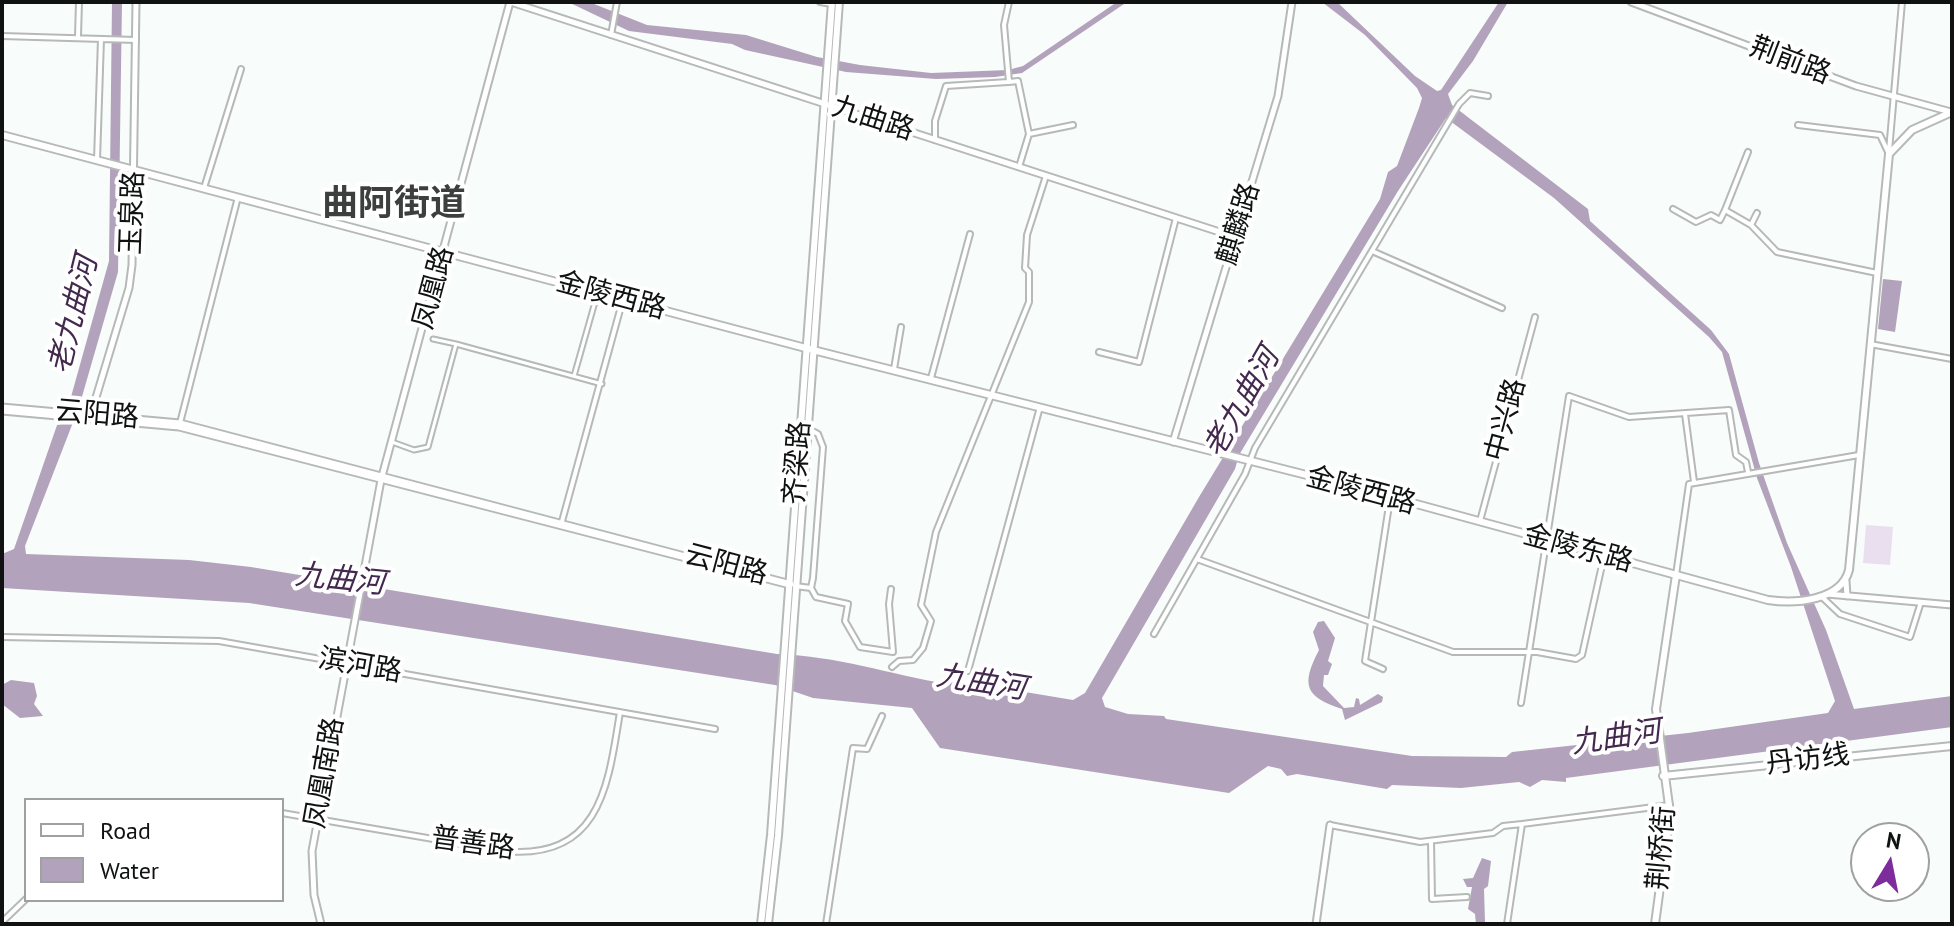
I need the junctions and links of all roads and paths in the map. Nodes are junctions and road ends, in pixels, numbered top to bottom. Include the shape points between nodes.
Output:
1 (79, 2) edge
2 (136, 2) edge
3 (511, 2) edge
4 (617, 2) edge
5 (820, 2) edge
6 (1009, 2) edge
7 (1292, 2) edge
8 (1631, 2) edge
9 (1902, 2) edge
10 (834, 3) edge
11 (611, 35) junction
12 (2, 36) edge
13 (78, 36) junction
14 (101, 39) junction
15 (133, 40) junction
16 (241, 69) dead end
17 (1008, 81) junction
18 (1488, 96) dead end
19 (1894, 97) junction
20 (828, 104) junction
21 (1952, 112) edge
22 (1073, 125) dead end
23 (1798, 125) dead end
24 (1029, 134) junction
25 (2, 135) edge
26 (935, 140) junction
27 (1748, 152) dead end
28 (1889, 154) junction
29 (99, 161) junction
30 (1019, 167) junction
31 (135, 170) junction
32 (1046, 176) junction
33 (204, 188) junction
34 (238, 197) junction
35 (1673, 209) dead end
36 (1725, 210) junction
37 (1757, 213) dead end
38 (1176, 218) junction
39 (1751, 225) junction
40 (970, 234) dead end
41 (1235, 237) junction
42 (444, 251) junction
43 (1372, 251) junction
44 (1877, 273) junction
45 (597, 293) junction
46 (623, 299) junction
47 (1502, 308) dead end
48 (1535, 317) dead end
49 (901, 327) dead end
50 (433, 339) dead end
51 (456, 344) junction
52 (1870, 344) junction
53 (810, 350) junction
54 (1099, 352) dead end
55 (1952, 359) edge
56 (894, 369) junction
57 (574, 376) junction
58 (931, 378) junction
59 (602, 384) junction
60 (991, 394) junction
61 (1040, 407) junction
62 (2, 409) edge
63 (1685, 414) junction
64 (90, 416) junction
65 (179, 425) junction
66 (804, 427) junction
67 (392, 442) junction
68 (1173, 442) junction
69 (1859, 455) junction
70 (1246, 461) junction
71 (1750, 472) junction
72 (382, 478) junction
73 (1694, 482) junction
74 (1390, 499) junction
75 (1480, 523) junction
76 (561, 525) junction
77 (1548, 542) junction
78 (1604, 556) junction
79 (1197, 559) junction
80 (1676, 575) junction
81 (1846, 581) junction
82 (791, 585) junction
83 (811, 588) junction
84 (891, 589) dead end
85 (1821, 595) junction
86 (1847, 596) junction
87 (1921, 602) junction
88 (1952, 605) edge
89 (1371, 624) junction
90 (1154, 634) dead end
91 (2, 637) edge
92 (893, 652) junction
93 (1529, 653) junction
94 (899, 661) junction
95 (346, 664) junction
96 (892, 667) dead end
97 (1383, 669) dead end
98 (968, 671) dead end
99 (784, 701) junction
100 (1521, 703) dead end
101 (620, 712) junction
102 (882, 716) dead end
103 (715, 729) dead end
104 (1952, 746) edge
105 (1663, 774) junction
106 (1670, 805) junction
107 (284, 813) edge
108 (317, 819) junction
109 (1522, 824) junction
110 (1330, 825) joint
111 (1431, 841) junction
112 (1467, 897) dead end
113 (24, 901) edge
114 (2, 922) edge
115 (321, 924) edge
116 (761, 924) edge
117 (768, 924) edge
118 (826, 924) edge
119 (1316, 924) edge
120 (1507, 924) edge
121 (1655, 924) edge

1 - 13 street
2 - 15 street, 玉泉路
3 - 11 street, 九曲路
3 - 42 street, 凤凰路
4 - 11 street
5 - 10 street
6 - 17 street via 1004,25
7 - 41 street, 麒麟路 via 1278,96
8 - 19 street, 荆前路
9 - 19 street
10 - 20 main road, 齐梁路
11 - 20 street, 九曲路
12 - 13 street
13 - 14 street
14 - 15 street
14 - 29 street
15 - 31 street, 玉泉路
16 - 33 street
17 - 24 street via 1018,81
17 - 26 street via 946,86
18 - 43 street via 1470,93 1457,108
19 - 21 street, 荆前路
19 - 28 street
20 - 26 street, 九曲路
20 - 53 main road, 齐梁路
21 - 28 main road via 1912,130
22 - 24 street
23 - 28 street via 1880,135
24 - 30 street
25 - 29 main road, 金陵西路
26 - 30 street, 九曲路
27 - 36 street
28 - 44 main road
29 - 31 main road, 金陵西路
30 - 32 street, 九曲路
31 - 33 main road, 金陵西路
31 - 64 street, 玉泉路 via 129,288
32 - 38 street, 九曲路
32 - 60 street via 1027,235 1029,302
33 - 34 main road, 金陵西路
34 - 42 main road, 金陵西路
34 - 65 street
35 - 36 street via 1696,222 1711,215 1720,220
36 - 39 street
37 - 39 street
38 - 41 street, 九曲路
38 - 54 street via 1139,362
39 - 44 street via 1777,252
40 - 58 street
41 - 68 street, 麒麟路
42 - 45 main road, 金陵西路
42 - 67 street, 凤凰路
43 - 47 street
43 - 70 street
44 - 52 main road
45 - 46 main road, 金陵西路
45 - 57 street
46 - 53 main road, 金陵西路
46 - 59 street
48 - 75 street, 中兴路
49 - 56 street
50 - 51 street
51 - 57 street
51 - 67 street via 428,447 414,450
52 - 55 street
52 - 69 main road
53 - 56 main road, 金陵西路
53 - 66 main road, 齐梁路
56 - 58 main road, 金陵西路
57 - 59 street
58 - 60 main road, 金陵西路
59 - 76 street
60 - 61 main road, 金陵西路
60 - 94 street via 936,532 921,605 931,621 923,648 913,660
61 - 68 main road, 金陵西路
61 - 98 street
62 - 64 street, 云阳路
63 - 71 street via 1729,410 1736,455
63 - 73 street
63 - 77 street via 1629,417 1569,396
64 - 65 street, 云阳路
65 - 72 street, 云阳路
66 - 82 main road, 齐梁路
66 - 83 street via 818,434 823,447
67 - 72 street, 凤凰路
68 - 70 main road, 金陵西路
69 - 71 street
69 - 81 main road
70 - 74 main road, 金陵西路
70 - 79 street
71 - 73 street
72 - 76 street, 云阳路
72 - 95 street, 凤凰南路
73 - 80 street via 1687,488
74 - 75 main road, 金陵西路
74 - 89 street
75 - 77 main road, 金陵东路
76 - 82 street, 云阳路
77 - 78 main road, 金陵东路
77 - 93 street
78 - 80 main road, 金陵东路
78 - 93 street via 1582,655 1576,659
79 - 89 street
79 - 90 street
80 - 85 main road, 金陵东路 via 1768,600 1797,602
80 - 105 main road, 荆桥街 via 1656,727
81 - 85 main road
81 - 86 street
82 - 83 street
82 - 99 main road, 齐梁路
83 - 92 street via 816,597 848,604 845,621 860,647
84 - 92 street
85 - 86 street
85 - 87 street via 1840,614 1910,637
86 - 87 street
87 - 88 street
89 - 93 street via 1453,652
89 - 97 street via 1365,661
91 - 95 street, 滨河路 via 188,638
92 - 94 street
93 - 100 street
94 - 96 street
95 - 101 street, 滨河路
95 - 108 street, 凤凰南路
99 - 116 main road, 齐梁路
99 - 117 main road, 齐梁路
101 - 103 street, 滨河路
101 - 108 street, 普善路 via 602,803 582,829 552,847 511,852
102 - 118 street via 867,749 853,748
104 - 105 main road, 丹访线
105 - 106 main road, 荆桥街
106 - 109 street
106 - 121 main road, 荆桥街
107 - 108 street, 普善路
108 - 115 street, 凤凰南路 via 312,851
109 - 111 street
109 - 120 street
110 - 111 street
110 - 119 street
111 - 112 street via 1432,899
113 - 114 street

